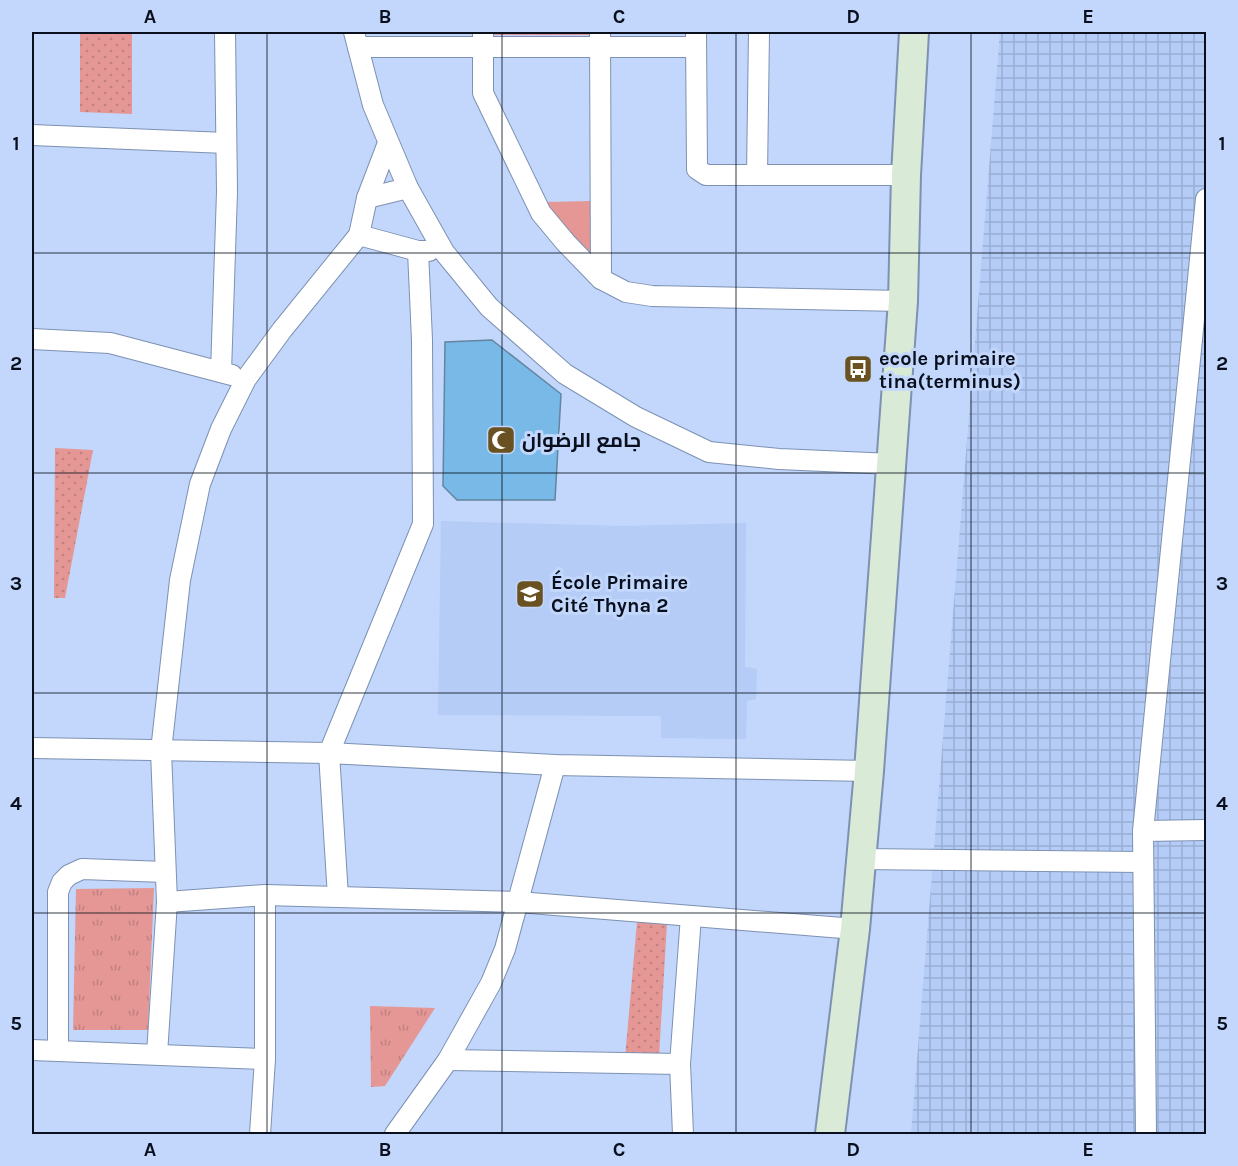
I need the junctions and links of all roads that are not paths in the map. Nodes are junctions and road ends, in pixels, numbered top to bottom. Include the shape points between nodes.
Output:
1 (225, 32) edge
2 (759, 32) edge
3 (914, 32) edge
4 (356, 39) edge
5 (600, 39) edge
6 (696, 39) edge
7 (483, 40) edge
8 (32, 135) edge
9 (388, 142) junction
10 (226, 143) junction
11 (757, 175) junction
12 (906, 175) junction
13 (408, 188) junction
14 (367, 198) junction
15 (1206, 199) edge
16 (359, 235) junction
17 (418, 251) junction
18 (444, 252) junction
19 (601, 279) junction
20 (903, 301) junction
21 (32, 339) edge
22 (221, 372) junction
23 (246, 379) junction
24 (892, 464) junction
25 (32, 748) edge
26 (161, 751) junction
27 (329, 753) junction
28 (555, 765) junction
29 (869, 771) junction
30 (1206, 830) edge
31 (1143, 831) junction
32 (861, 859) junction
33 (1143, 861) junction
34 (165, 872) junction
35 (265, 895) junction
36 (338, 897) junction
37 (167, 902) junction
38 (518, 902) junction
39 (691, 916) junction
40 (855, 929) junction
41 (32, 1050) edge
42 (58, 1050) junction
43 (157, 1054) junction
44 (265, 1059) junction
45 (448, 1060) junction
46 (680, 1064) junction
47 (260, 1134) edge
48 (395, 1134) edge
49 (683, 1134) edge
50 (830, 1134) edge
51 (1146, 1134) edge

1 - 10 street
2 - 11 street
3 - 12 street
4 - 7 street
4 - 9 street via 373,105
5 - 6 street
5 - 7 street
5 - 19 street
6 - 11 street via 697,169 706,175
7 - 19 street via 483,93 541,213
8 - 10 street
9 - 13 street
9 - 14 street
10 - 22 street
11 - 12 street
12 - 20 street
13 - 14 street
13 - 18 street
14 - 16 street
15 - 31 street
16 - 17 street
16 - 23 street
17 - 18 street
17 - 27 street via 423,524
18 - 24 street via 489,307 565,374 636,417 709,452
19 - 20 street via 626,292 652,296
20 - 24 street
21 - 22 street via 110,344
22 - 23 street
23 - 26 street via 200,484 180,580
24 - 29 street
25 - 26 street
26 - 27 street
26 - 34 street
27 - 28 street
27 - 36 street
28 - 29 street
28 - 38 street
29 - 32 street
30 - 31 street
31 - 33 street
32 - 33 street
32 - 40 street
33 - 51 street
34 - 37 street
34 - 42 street via 82,869 62,882 58,892
35 - 36 street
35 - 37 street
35 - 44 street
36 - 38 street
37 - 43 street
38 - 39 street
38 - 45 street via 492,983
39 - 40 street
39 - 46 street
40 - 50 street
41 - 42 street
42 - 43 street
43 - 44 street
44 - 47 street
45 - 46 street
45 - 48 street
46 - 49 street

